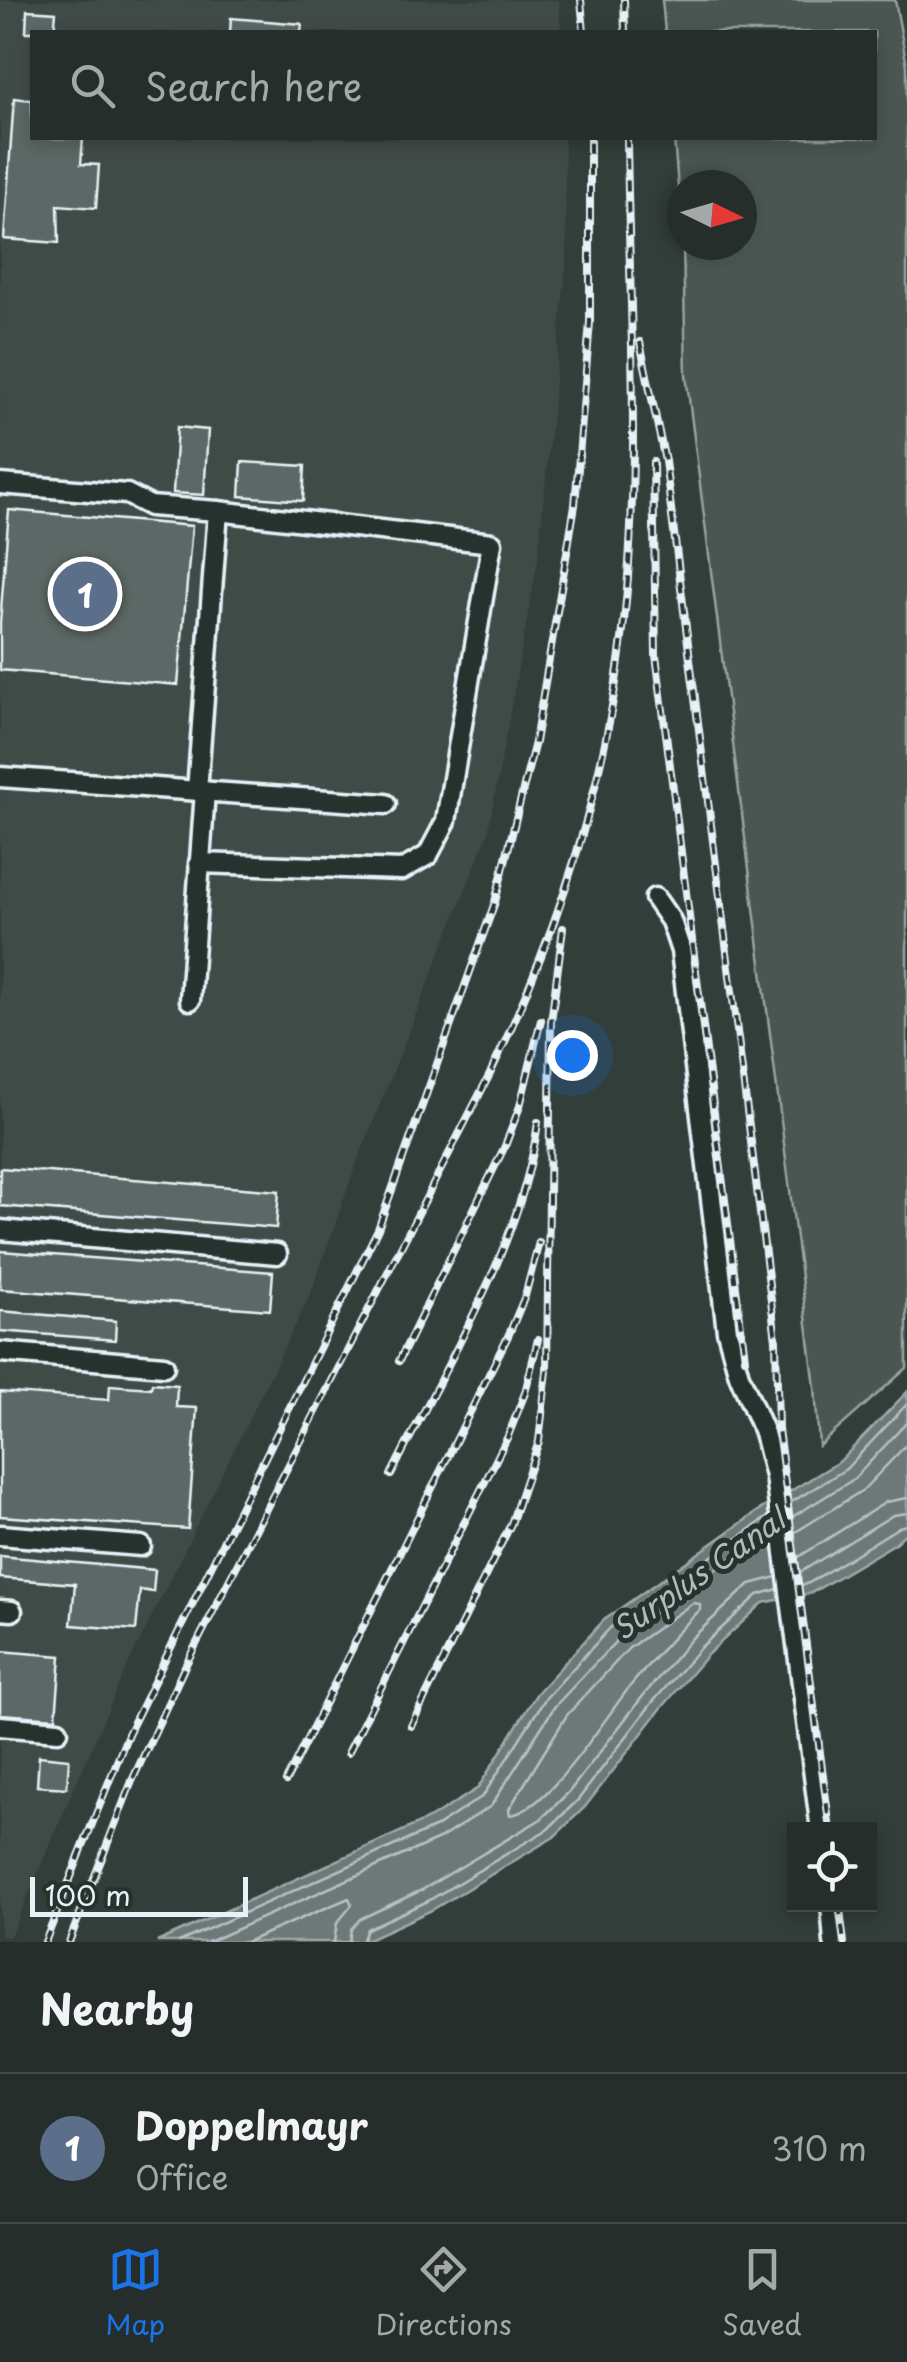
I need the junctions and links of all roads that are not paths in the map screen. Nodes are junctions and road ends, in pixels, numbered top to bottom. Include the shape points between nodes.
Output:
1 (0, 484) edge
2 (218, 511) junction
3 (0, 777) edge
4 (200, 791) junction
5 (386, 804) dead end
6 (199, 862) junction
7 (655, 898) dead end
8 (190, 1000) dead end
9 (0, 1230) edge
10 (278, 1254) dead end
11 (0, 1352) edge
12 (164, 1366) dead end
13 (0, 1535) edge
14 (141, 1546) dead end
15 (0, 1726) edge
16 (58, 1732) dead end
17 (821, 1822) edge
18 (831, 1912) edge
19 (834, 1942) edge

1 - 2 lane via 128,494 150,506
2 - 4 lane
2 - 6 lane via 492,543 446,821 428,855 402,870
3 - 4 lane
4 - 5 lane
4 - 6 lane
6 - 8 lane
7 - 17 lane via 681,951 727,1331 764,1433 778,1499
9 - 10 lane
11 - 12 lane
13 - 14 lane
15 - 16 lane
18 - 19 lane

